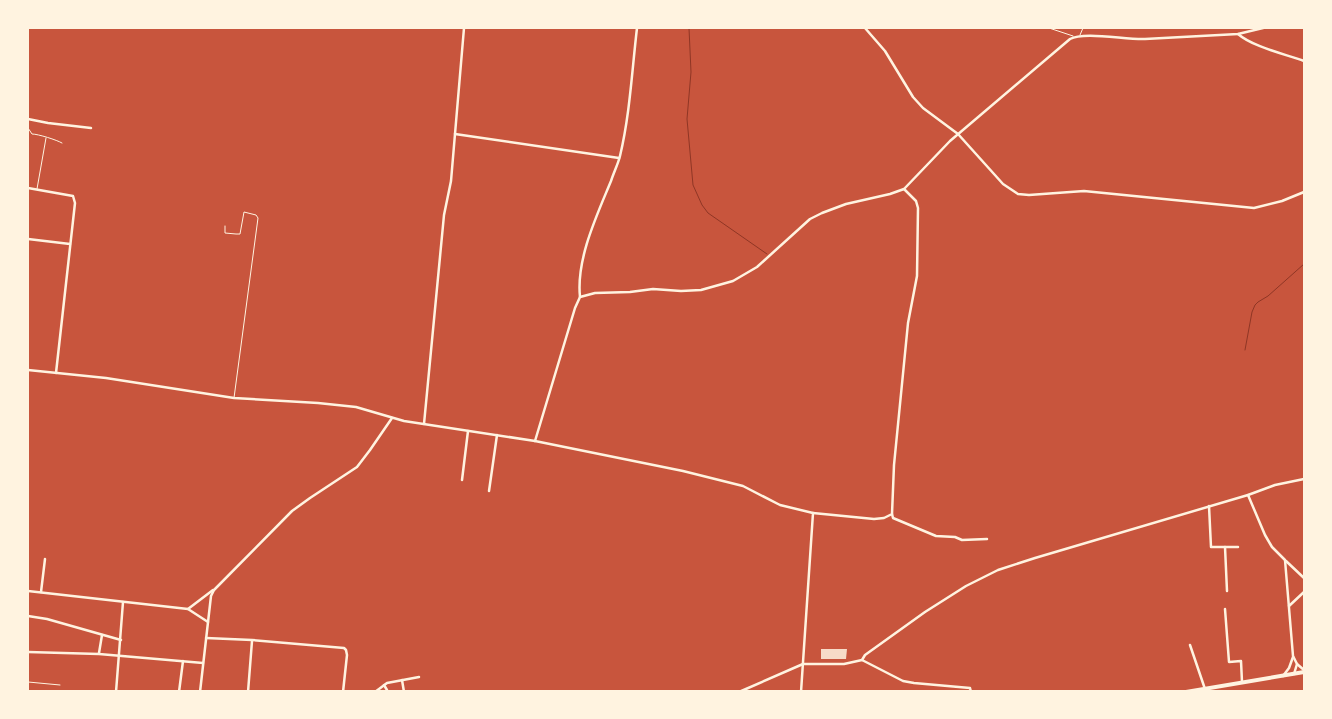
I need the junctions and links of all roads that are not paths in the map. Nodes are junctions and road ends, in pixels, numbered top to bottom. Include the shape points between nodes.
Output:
1 (464, 28) edge
2 (637, 28) edge
3 (865, 28) edge
4 (1048, 28) edge
5 (1082, 28) edge
6 (1263, 28) edge
7 (1238, 34) junction
8 (1080, 35) junction
9 (1074, 36) junction
10 (1304, 61) edge
11 (28, 119) edge
12 (28, 128) edge
13 (91, 128) dead end
14 (455, 134) junction
15 (958, 134) junction
16 (46, 138) junction
17 (62, 143) dead end
18 (620, 158) junction
19 (28, 188) edge
20 (904, 189) junction
21 (37, 190) junction
22 (1304, 192) edge
23 (225, 226) dead end
24 (28, 239) edge
25 (70, 244) junction
26 (580, 297) junction
27 (28, 370) edge
28 (56, 373) junction
29 (234, 398) junction
30 (392, 418) junction
31 (424, 424) junction
32 (468, 431) junction
33 (497, 435) junction
34 (535, 441) junction
35 (1304, 479) edge
36 (462, 480) dead end
37 (489, 491) dead end
38 (1248, 495) junction
39 (1210, 506) junction
40 (813, 513) junction
41 (892, 514) junction
42 (987, 539) dead end
43 (1226, 547) junction
44 (1238, 547) dead end
45 (45, 559) dead end
46 (1285, 560) junction
47 (1304, 578) edge
48 (214, 590) junction
49 (28, 591) edge
50 (1227, 591) dead end
51 (41, 592) junction
52 (1304, 592) edge
53 (123, 602) junction
54 (1289, 606) junction
55 (188, 609) junction
56 (1225, 610) dead end
57 (28, 616) edge
58 (208, 622) junction
59 (102, 635) junction
60 (206, 638) junction
61 (120, 640) junction
62 (252, 640) junction
63 (1190, 645) dead end
64 (28, 652) edge
65 (99, 654) junction
66 (119, 655) junction
67 (1293, 656) junction
68 (862, 660) junction
69 (183, 661) junction
70 (203, 663) junction
71 (803, 664) junction
72 (1297, 664) junction
73 (1289, 668) junction
74 (1304, 671) edge
75 (1294, 674) junction
76 (1283, 676) junction
77 (419, 677) dead end
78 (402, 680) junction
79 (28, 682) edge
80 (1242, 682) junction
81 (60, 685) dead end
82 (384, 685) junction
83 (971, 690) edge
84 (1206, 690) edge
85 (116, 692) edge
86 (179, 692) edge
87 (200, 692) edge
88 (248, 692) edge
89 (343, 692) edge
90 (375, 692) edge
91 (385, 692) edge
92 (404, 692) edge
93 (739, 692) edge
94 (801, 692) edge
95 (1186, 692) edge

1 - 14 street
2 - 18 street
3 - 15 street via 918,103
4 - 9 lane
5 - 8 lane
6 - 7 street
7 - 8 street via 1135,40
7 - 10 street
8 - 9 street
9 - 15 street
11 - 13 street
12 - 16 lane via 31,133
14 - 18 street
14 - 31 street
15 - 20 street
15 - 22 street via 1003,184 1018,194 1084,191 1254,208
16 - 17 lane
16 - 21 lane
18 - 26 street via 585,252
19 - 21 street
20 - 26 street via 846,204 810,219 757,267 733,281 701,290 652,289
20 - 41 street via 916,200 918,208 918,262 908,323
21 - 25 street via 73,196
23 - 29 lane via 225,233 240,234 244,212 258,218
24 - 25 street
25 - 28 street
26 - 34 street
27 - 28 street
28 - 29 street
29 - 30 street via 339,405
30 - 31 street
30 - 48 street via 357,467 292,511
31 - 32 street
32 - 33 street
32 - 36 street
33 - 34 street
33 - 37 street
34 - 40 street via 736,484 780,505
35 - 38 street
38 - 39 street
38 - 46 street via 1265,535
39 - 43 street via 1211,547
39 - 68 street via 985,576 925,612
40 - 41 street via 874,519
40 - 71 street
41 - 42 street via 893,518 936,536
43 - 44 street
43 - 50 street
45 - 51 street
46 - 47 street
46 - 54 street
48 - 55 street
48 - 58 street
49 - 51 street
51 - 53 street
52 - 54 street
53 - 55 street
53 - 61 street
54 - 67 street
55 - 58 street
56 - 80 street via 1229,662 1240,661
57 - 59 street
58 - 60 street
59 - 61 street
59 - 65 street
60 - 62 street
60 - 70 street
61 - 66 street
62 - 88 street
62 - 89 street via 344,648 347,655
63 - 84 street
64 - 65 street
65 - 66 street
66 - 69 street
66 - 85 street
67 - 72 street
67 - 73 street
68 - 71 street via 844,664
68 - 83 street via 903,681
69 - 70 street
69 - 86 street
70 - 87 street
71 - 93 street
71 - 94 street
72 - 74 street
72 - 75 street
73 - 75 street
73 - 76 street
74 - 75 main road
75 - 76 main road
76 - 80 main road
77 - 78 street
78 - 82 street
78 - 92 street
79 - 81 lane
80 - 84 main road
82 - 90 street
82 - 91 street
84 - 95 main road

